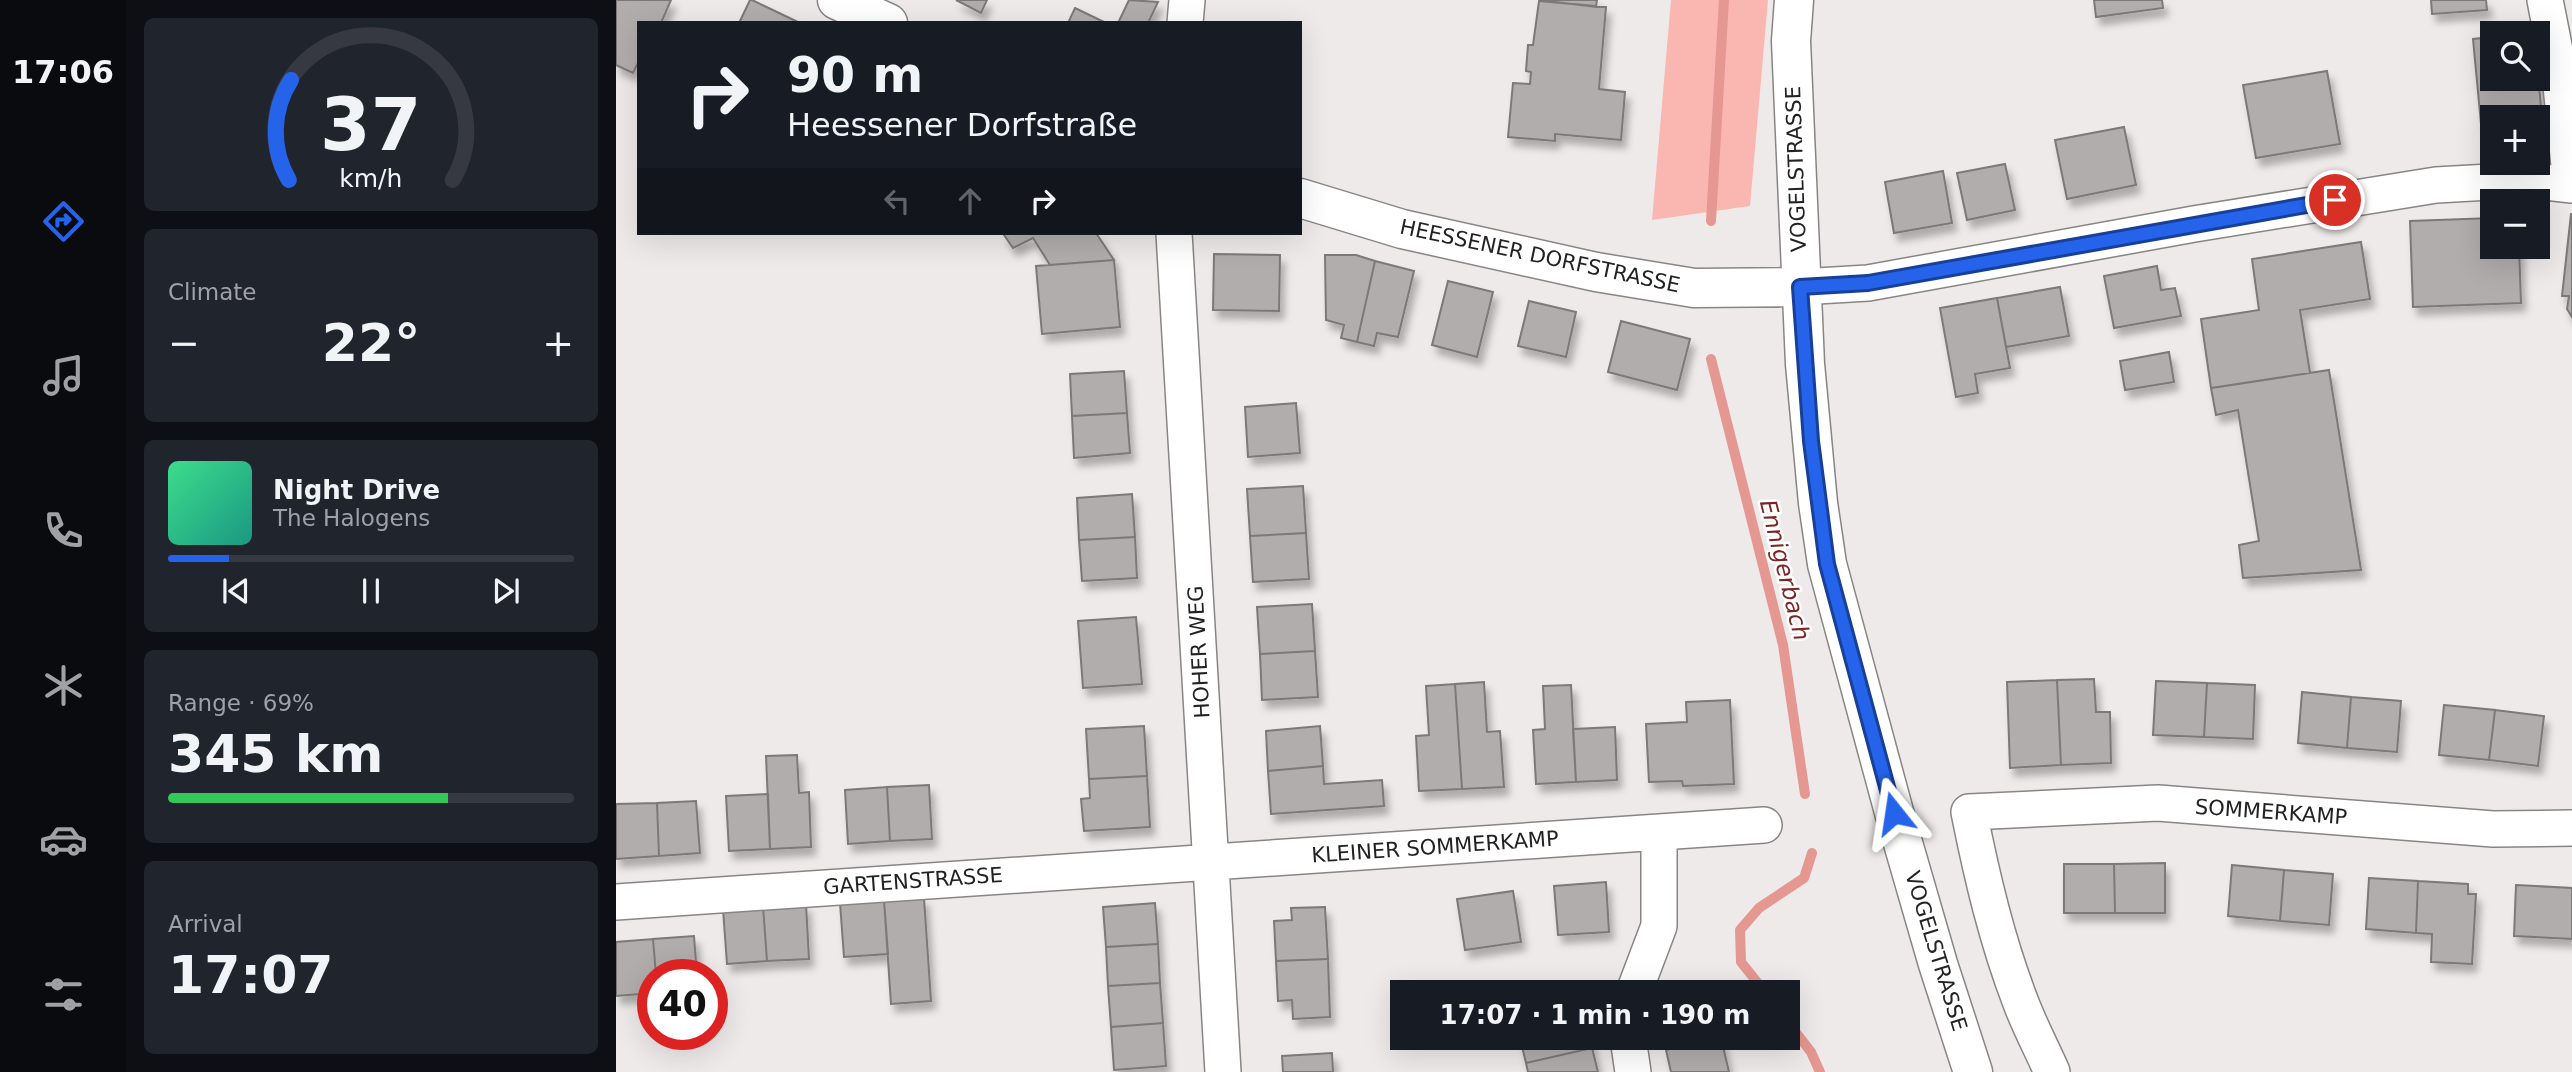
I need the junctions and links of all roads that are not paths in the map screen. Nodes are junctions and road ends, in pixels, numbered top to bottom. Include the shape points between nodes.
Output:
1 (837, 0) edge
2 (1187, 0) edge
3 (1794, 0) edge
4 (2545, 0) edge
5 (884, 21) edge
6 (1185, 21) edge
7 (2571, 185) edge
8 (1302, 199) edge
9 (1174, 235) edge
10 (1800, 287) junction
11 (1764, 825) dead end
12 (2572, 828) edge
13 (1659, 833) junction
14 (1211, 861) junction
15 (616, 902) edge
16 (1638, 980) edge
17 (1630, 1050) edge
18 (1223, 1072) edge
19 (1633, 1072) edge
20 (1973, 1072) edge
21 (2052, 1072) edge

1 - 5 street
2 - 6 street
3 - 10 street, VOGELSTRASSE via 1791,41
4 - 7 street via 2560,76
7 - 10 street, HEESSENER DORFSTRASSE via 2526,180 2436,185 1868,283
8 - 10 street, HEESSENER DORFSTRASSE via 1402,229 1596,272 1694,288
9 - 14 street, HOHER WEG
10 - 20 street, VOGELSTRASSE via 1811,441 1827,564 1898,825
11 - 13 street, KLEINER SOMMERKAMP
12 - 21 street, SOMMERKAMP via 2493,829 2158,803 1969,812 2003,951
13 - 14 street, KLEINER SOMMERKAMP
13 - 16 street via 1658,926
14 - 15 street, GARTENSTRASSE
14 - 18 street, HOHER WEG
17 - 19 street

